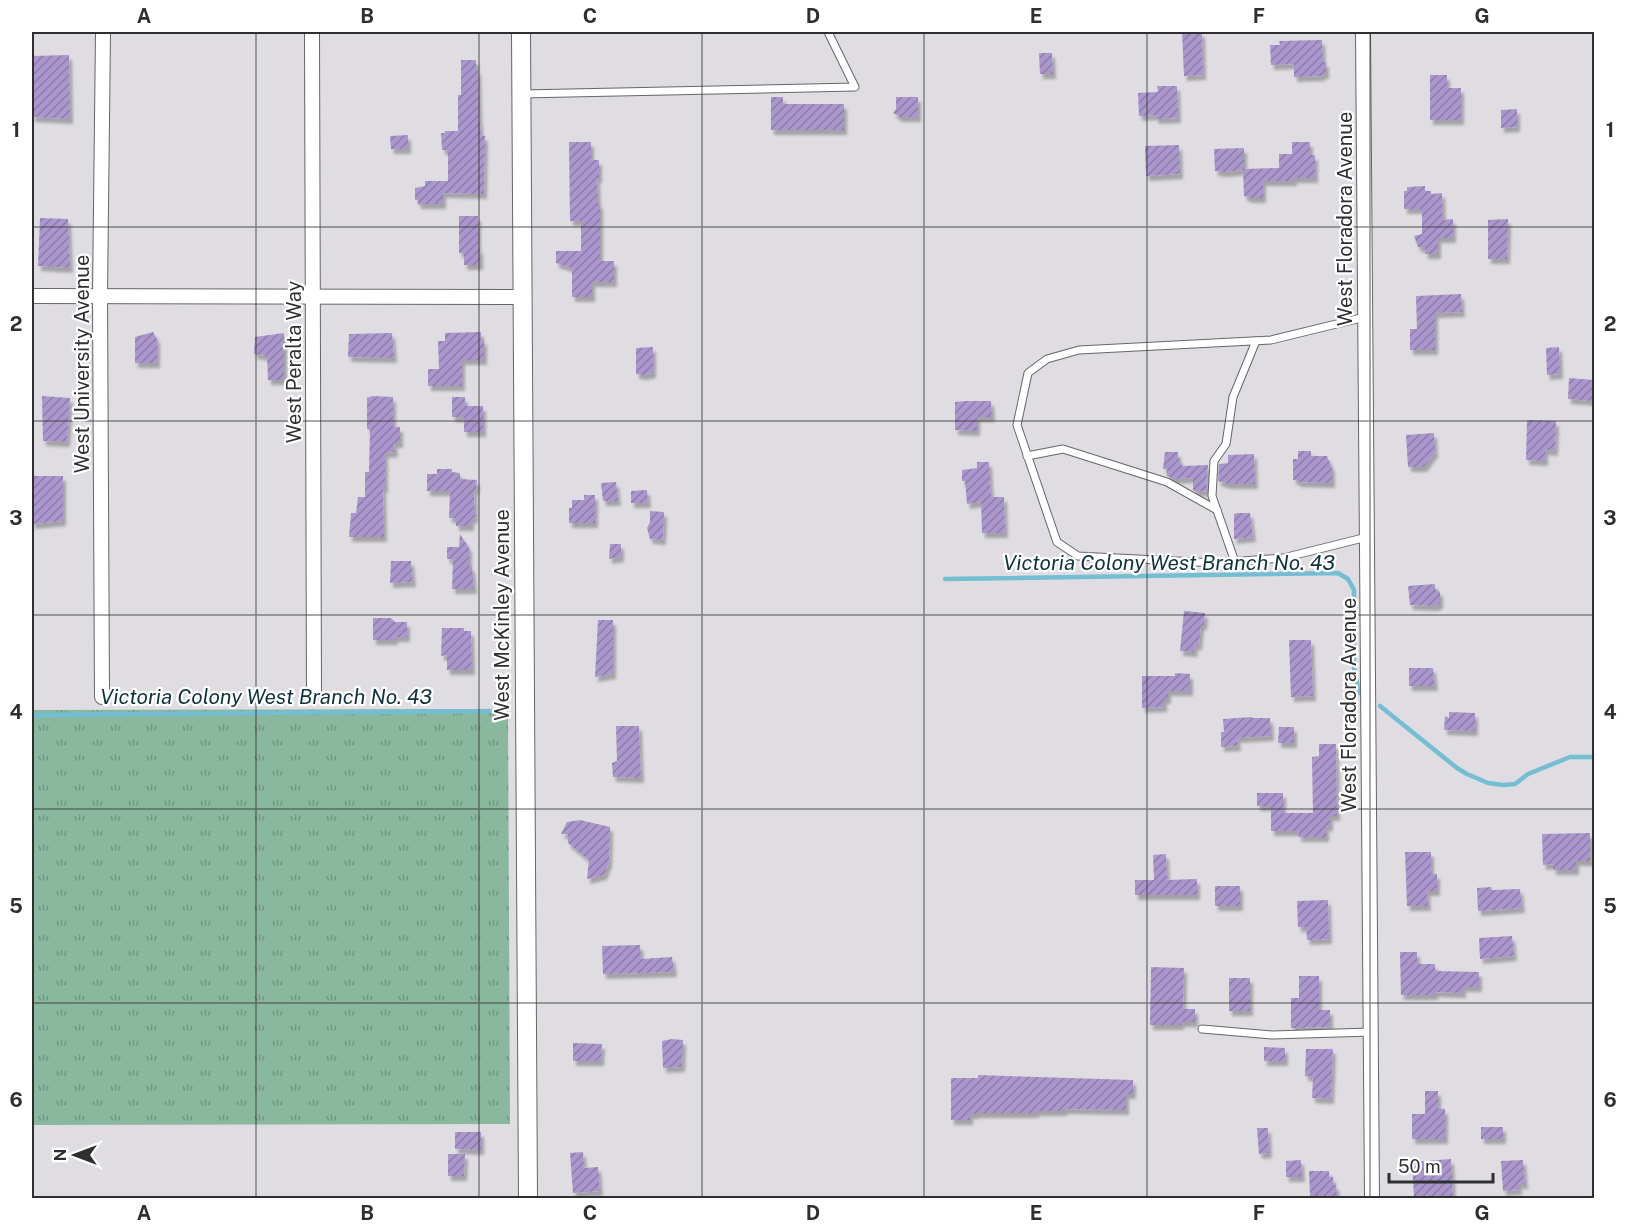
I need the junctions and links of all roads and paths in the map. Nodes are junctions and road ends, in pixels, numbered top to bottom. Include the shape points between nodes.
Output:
1 (103, 32) edge
2 (312, 32) edge
3 (521, 32) edge
4 (828, 32) edge
5 (1363, 32) edge
6 (521, 94) junction
7 (100, 295) junction
8 (314, 295) junction
9 (32, 296) edge
10 (522, 297) junction
11 (1365, 317) junction
12 (1256, 341) junction
13 (1028, 456) junction
14 (1217, 510) junction
15 (1367, 537) junction
16 (1235, 562) junction
17 (314, 693) dead end
18 (102, 697) dead end
19 (1202, 1029) dead end
20 (1371, 1032) junction
21 (528, 1198) edge
22 (1372, 1198) edge

1 - 7 street, West University Avenue
2 - 8 street, West Peralta Way
3 - 6 main road, West McKinley Avenue
4 - 6 lane via 855,87
5 - 11 street, West Floradora Avenue
6 - 10 main road, West McKinley Avenue
7 - 8 street
7 - 9 street
7 - 18 street, West University Avenue
8 - 10 street
8 - 17 street, West Peralta Way
10 - 21 main road, West McKinley Avenue
11 - 12 lane
11 - 15 street, West Floradora Avenue
12 - 13 lane via 1079,350 1047,360 1028,373 1017,425
12 - 14 lane via 1233,397 1226,444 1214,460 1212,496
13 - 14 lane via 1063,449 1167,482
13 - 16 lane via 1057,542 1078,556
14 - 16 lane
15 - 16 lane via 1284,558
15 - 20 street, West Floradora Avenue
19 - 20 lane via 1272,1035
20 - 22 street, West Floradora Avenue

